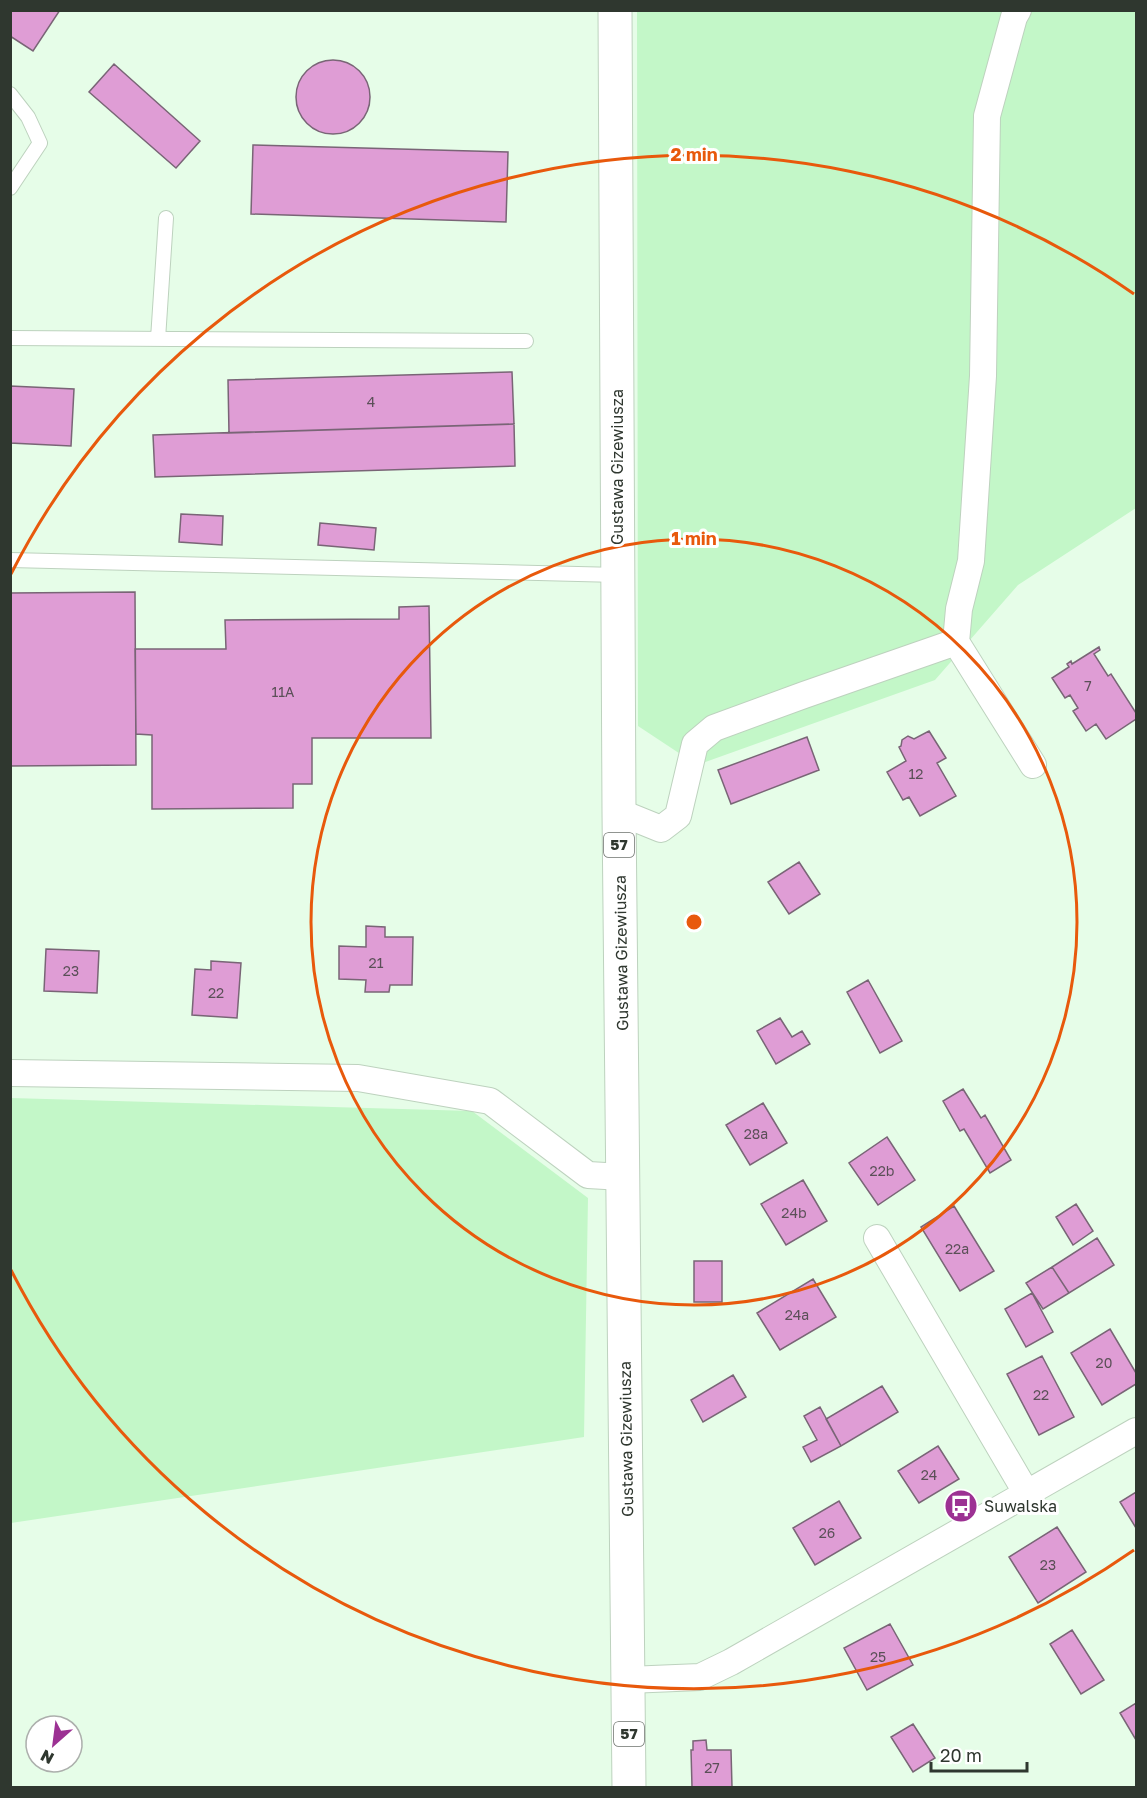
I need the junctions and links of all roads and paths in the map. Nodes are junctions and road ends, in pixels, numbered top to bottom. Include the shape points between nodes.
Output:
1 (615, 10) edge
2 (1018, 10) edge
3 (10, 94) edge
4 (10, 188) edge
5 (166, 218) dead end
6 (10, 338) edge
7 (158, 339) junction
8 (526, 341) dead end
9 (10, 560) edge
10 (618, 575) junction
11 (956, 642) junction
12 (1033, 765) dead end
13 (619, 812) junction
14 (10, 1073) edge
15 (623, 1177) junction
16 (877, 1238) dead end
17 (1137, 1431) edge
18 (1027, 1494) junction
19 (628, 1680) junction
20 (629, 1788) edge

1 - 10 main road, Gustawa Gizewiusza / 57
2 - 11 street via 987,116 983,376 971,561 959,609
3 - 4 lane via 28,117 40,143
5 - 7 lane
6 - 7 lane
7 - 8 lane
9 - 10 lane
10 - 13 main road, Gustawa Gizewiusza / 57
11 - 12 street
11 - 13 street via 714,728 695,744 678,816 661,829
13 - 15 main road, Gustawa Gizewiusza / 57
14 - 15 street via 358,1078 490,1101 588,1174
15 - 19 main road, Gustawa Gizewiusza / 57
16 - 18 street
17 - 18 street
18 - 19 street via 700,1677
19 - 20 main road, Gustawa Gizewiusza / 57

